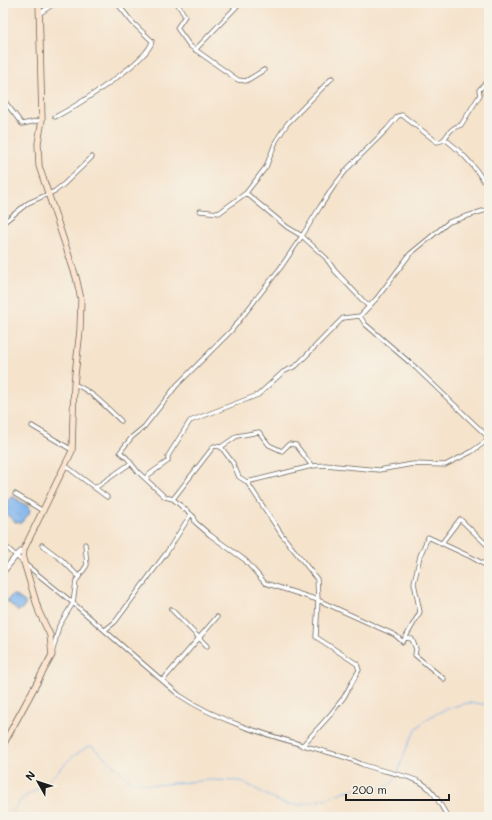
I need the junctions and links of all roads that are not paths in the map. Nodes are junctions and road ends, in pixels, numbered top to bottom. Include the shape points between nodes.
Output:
1 (39, 3) edge
2 (55, 3) edge
3 (117, 3) edge
4 (177, 3) edge
5 (240, 3) edge
6 (39, 14) junction
7 (195, 50) junction
8 (264, 70) dead end
9 (332, 78) dead end
10 (489, 79) edge
11 (3, 99) edge
12 (54, 117) dead end
13 (42, 120) junction
14 (445, 139) junction
15 (92, 157) dead end
16 (489, 191) edge
17 (49, 193) junction
18 (246, 194) junction
19 (489, 209) edge
20 (200, 211) dead end
21 (3, 223) edge
22 (302, 236) junction
23 (368, 306) junction
24 (360, 316) junction
25 (74, 384) junction
26 (121, 421) dead end
27 (32, 426) dead end
28 (489, 438) edge
29 (221, 447) junction
30 (72, 451) junction
31 (131, 462) junction
32 (66, 466) junction
33 (312, 466) junction
34 (147, 480) junction
35 (247, 482) junction
36 (94, 488) junction
37 (16, 494) dead end
38 (107, 497) dead end
39 (173, 499) junction
40 (43, 512) junction
41 (191, 514) junction
42 (3, 544) edge
43 (85, 544) dead end
44 (441, 544) junction
45 (42, 545) dead end
46 (489, 547) edge
47 (24, 549) junction
48 (16, 556) junction
49 (25, 564) junction
50 (489, 567) edge
51 (3, 572) edge
52 (79, 577) junction
53 (318, 600) junction
54 (73, 603) junction
55 (171, 609) dead end
56 (218, 617) dead end
57 (105, 630) junction
58 (198, 638) junction
59 (405, 638) junction
60 (207, 646) dead end
61 (52, 655) junction
62 (444, 679) dead end
63 (163, 680) junction
64 (3, 745) edge
65 (302, 746) junction
66 (448, 817) edge

1 - 6 main road
2 - 6 street
3 - 12 street via 152,41 152,46 134,64 73,108
4 - 7 street via 185,16 177,28
5 - 7 street
6 - 13 main road
7 - 8 street via 238,80 246,81
9 - 18 street via 287,124 276,141 266,167
10 - 14 street via 479,90 480,95 461,125 454,127
11 - 13 street via 22,124
13 - 17 main road via 38,143 39,166
14 - 16 street via 483,179
14 - 22 street via 437,142 402,115 398,116 348,168
15 - 17 street via 64,184
17 - 21 street via 28,203
17 - 25 main road via 81,299
18 - 20 street via 219,213
18 - 22 street
19 - 23 street via 449,222 410,254
22 - 23 street via 326,258
22 - 31 street via 231,331 177,385 144,427 120,452
23 - 24 street
24 - 28 street via 365,324 416,368
24 - 34 street via 343,318 296,366 283,372 258,395 190,422 168,456 168,461 147,476
25 - 26 street via 98,399
25 - 30 main road
27 - 30 street
28 - 33 street via 471,452 445,465 413,464 379,470
29 - 33 street via 237,436 259,432 269,445 282,451 289,444 296,445
29 - 35 street via 239,476
29 - 39 street via 214,446
30 - 32 main road
31 - 34 street
31 - 36 street
32 - 36 street
32 - 40 main road
33 - 35 street
34 - 39 street via 165,497
35 - 53 street via 282,536 317,579
36 - 38 street
37 - 40 street
39 - 41 street
40 - 47 main road
41 - 53 street via 195,522 210,535 245,560 265,583
41 - 57 street via 167,552 115,622
42 - 48 street
43 - 52 street via 87,565
44 - 46 street via 460,519
44 - 50 street
44 - 59 street via 428,537 420,556 414,583 420,612
45 - 52 street
47 - 48 street
47 - 49 main road
48 - 49 street
48 - 51 street
49 - 54 street
49 - 61 main road via 39,612 50,635
52 - 54 street via 76,581
53 - 59 street via 395,635 403,642
53 - 65 street via 316,637 357,664 359,670 344,697
54 - 57 street
54 - 61 street via 59,626
55 - 58 street
56 - 58 street
57 - 63 street
58 - 60 street
58 - 63 street
59 - 62 street via 412,640 416,649 415,655
61 - 64 main road
63 - 65 street via 179,695 199,708 236,724
65 - 66 street via 416,780 437,797

